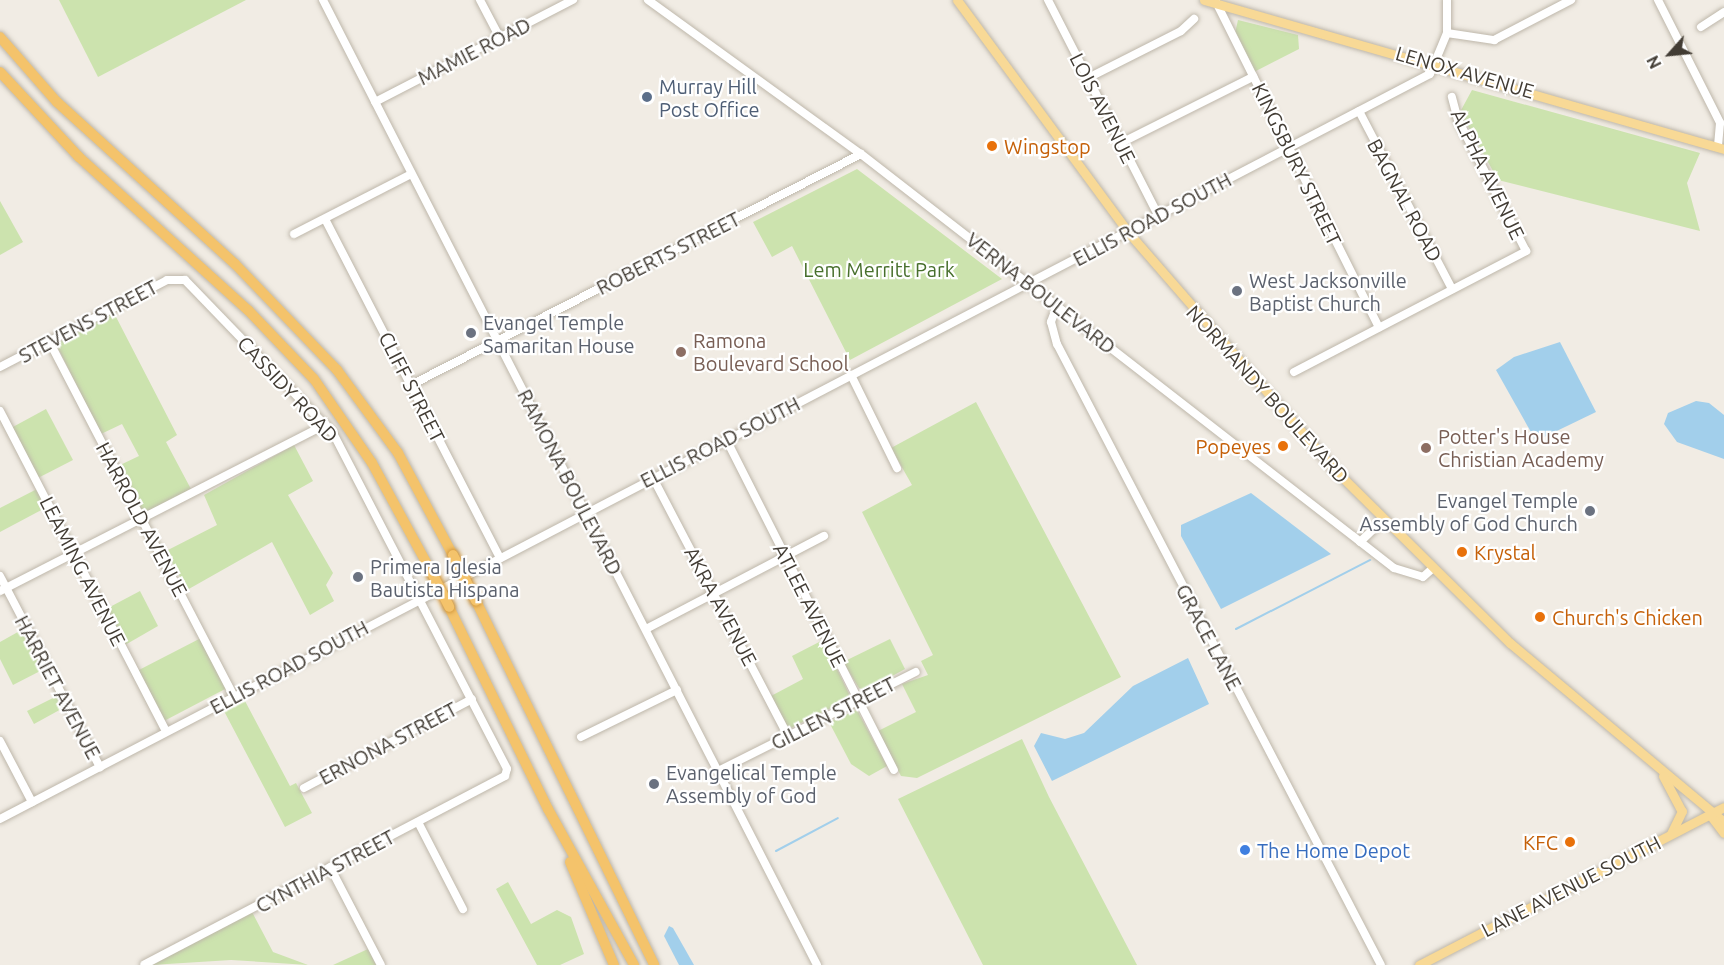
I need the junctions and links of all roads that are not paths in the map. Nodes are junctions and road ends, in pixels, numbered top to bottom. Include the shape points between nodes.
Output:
1 (323, 0) edge
2 (480, 0) edge
3 (573, 0) edge
4 (648, 0) edge
5 (957, 0) edge
6 (1048, 0) edge
7 (1204, 0) edge
8 (1447, 0) edge
9 (1571, 0) edge
10 (1658, 0) edge
11 (1216, 2) edge
12 (1724, 12) edge
13 (1194, 19) dead end
14 (1701, 27) dead end
15 (1447, 33) junction
16 (0, 37) edge
17 (500, 38) junction
18 (1438, 63) junction
19 (0, 72) edge
20 (1253, 77) junction
21 (1088, 78) junction
22 (1452, 97) dead end
23 (375, 102) junction
24 (1359, 111) junction
25 (1121, 143) junction
26 (1287, 147) junction
27 (1721, 148) edge
28 (861, 154) junction
29 (411, 174) junction
30 (1158, 215) junction
31 (325, 219) junction
32 (1128, 232) junction
33 (294, 234) dead end
34 (176, 277) joint
35 (1029, 284) junction
36 (1452, 289) junction
37 (1057, 306) junction
38 (1379, 327) junction
39 (49, 341) junction
40 (497, 341) junction
41 (0, 367) edge
42 (1294, 372) dead end
43 (851, 375) junction
44 (411, 385) junction
45 (0, 411) edge
46 (326, 424) junction
47 (726, 439) junction
48 (897, 468) dead end
49 (652, 476) junction
50 (585, 511) junction
51 (1383, 519) junction
52 (142, 520) junction
53 (824, 536) dead end
54 (1360, 542) junction
55 (75, 554) junction
56 (499, 556) junction
57 (785, 558) junction
58 (1432, 569) junction
59 (0, 576) edge
60 (3, 589) edge
61 (715, 593) junction
62 (419, 599) junction
63 (646, 628) junction
64 (916, 672) dead end
65 (677, 690) junction
66 (234, 696) junction
67 (472, 699) junction
68 (859, 700) junction
69 (166, 731) junction
70 (788, 736) junction
71 (581, 737) dead end
72 (0, 741) edge
73 (99, 767) junction
74 (894, 770) dead end
75 (718, 771) junction
76 (505, 776) joint
77 (1663, 776) junction
78 (304, 788) dead end
79 (32, 802) junction
80 (1724, 807) edge
81 (548, 809) junction
82 (1710, 814) junction
83 (0, 819) edge
84 (418, 822) junction
85 (1724, 822) edge
86 (1724, 833) edge
87 (1671, 834) junction
88 (330, 867) junction
89 (463, 909) dead end
90 (144, 965) edge
91 (381, 965) edge
92 (614, 965) edge
93 (634, 965) edge
94 (654, 965) edge
95 (818, 965) edge
96 (1381, 965) edge
97 (1419, 965) edge

1 - 23 street, RAMONA BOULEVARD
2 - 17 street
3 - 17 street, MAMIE ROAD
4 - 28 street, VERNA BOULEVARD
5 - 32 main road, NORMANDY BOULEVARD
6 - 21 street, LOIS AVENUE
7 - 11 main road, LENOX AVENUE
8 - 15 street
9 - 15 street via 1494,40
10 - 27 street via 1720,123
11 - 18 main road, LENOX AVENUE
11 - 20 street, KINGSBURY STREET
12 - 14 street
13 - 21 street via 1181,31
15 - 18 street
16 - 94 highway, bridge via 57,102 235,264 337,370 398,453 453,555
17 - 23 street, MAMIE ROAD
18 - 24 street, ELLIS ROAD SOUTH via 1430,74
18 - 27 main road, LENOX AVENUE
19 - 81 highway, bridge via 79,157 248,310 314,379 372,463 432,573
20 - 25 street
20 - 26 street, KINGSBURY STREET
21 - 25 street, LOIS AVENUE
22 - 36 street, ALPHA AVENUE via 1458,120 1526,251
23 - 29 street, RAMONA BOULEVARD
24 - 26 street, ELLIS ROAD SOUTH
24 - 36 street, BAGNAL ROAD
25 - 30 street, LOIS AVENUE
26 - 30 street, ELLIS ROAD SOUTH
26 - 38 street, KINGSBURY STREET
28 - 35 street, VERNA BOULEVARD
28 - 40 street, ROBERTS STREET
29 - 31 street
29 - 40 street, RAMONA BOULEVARD
30 - 32 street, ELLIS ROAD SOUTH
31 - 33 street
31 - 44 street, CLIFF STREET
32 - 35 street, ELLIS ROAD SOUTH
32 - 51 main road, NORMANDY BOULEVARD via 1238,364
34 - 39 street, STEVENS STREET
34 - 46 street, CASSIDY ROAD via 194,289
35 - 37 street, VERNA BOULEVARD
35 - 43 street, ELLIS ROAD SOUTH
36 - 38 street
37 - 54 street, VERNA BOULEVARD
37 - 96 street, GRACE LANE via 1051,322 1057,344
38 - 42 street
39 - 41 street, STEVENS STREET
39 - 52 street, HARROLD AVENUE
40 - 44 street, ROBERTS STREET
40 - 50 street, RAMONA BOULEVARD
43 - 47 street, ELLIS ROAD SOUTH
43 - 48 street
44 - 56 street, CLIFF STREET
45 - 55 street, LEAMING AVENUE
46 - 52 street
46 - 62 street, CASSIDY ROAD
47 - 49 street, ELLIS ROAD SOUTH
47 - 57 street, ATLEE AVENUE
49 - 50 street, ELLIS ROAD SOUTH
49 - 61 street, AKRA AVENUE
50 - 56 street, ELLIS ROAD SOUTH
50 - 63 street, RAMONA BOULEVARD
51 - 54 street
51 - 58 main road, NORMANDY BOULEVARD
52 - 55 street
52 - 66 street, HARROLD AVENUE
53 - 57 street
54 - 58 street, VERNA BOULEVARD via 1409,576 1423,577
55 - 60 street
55 - 69 street, LEAMING AVENUE
56 - 62 street, ELLIS ROAD SOUTH
57 - 61 street
57 - 68 street, ATLEE AVENUE
58 - 77 main road, NORMANDY BOULEVARD
59 - 60 street, HARRIET AVENUE
60 - 73 street, HARRIET AVENUE
61 - 63 street
61 - 70 street, AKRA AVENUE
62 - 66 street, ELLIS ROAD SOUTH
62 - 67 street, CASSIDY ROAD
63 - 65 street, RAMONA BOULEVARD
64 - 68 street, GILLEN STREET
65 - 71 street
65 - 75 street, RAMONA BOULEVARD
66 - 69 street, ELLIS ROAD SOUTH
67 - 76 street, CASSIDY ROAD
67 - 78 street, ERNONA STREET
68 - 70 street, GILLEN STREET
68 - 74 street, ATLEE AVENUE
69 - 73 street, ELLIS ROAD SOUTH
70 - 75 street, GILLEN STREET
72 - 79 street
73 - 79 street, ELLIS ROAD SOUTH
75 - 95 street, RAMONA BOULEVARD
76 - 84 street, CYNTHIA STREET
77 - 82 main road, NORMANDY BOULEVARD
77 - 87 main road via 1682,811
79 - 83 street, ELLIS ROAD SOUTH
80 - 82 main road, LANE AVENUE SOUTH
81 - 92 highway
81 - 93 highway
82 - 85 main road, NORMANDY BOULEVARD
82 - 86 main road, NORMANDY BOULEVARD
82 - 87 main road, LANE AVENUE SOUTH
84 - 88 street, CYNTHIA STREET
84 - 89 street
87 - 97 main road, LANE AVENUE SOUTH
88 - 90 street, CYNTHIA STREET
88 - 91 street

